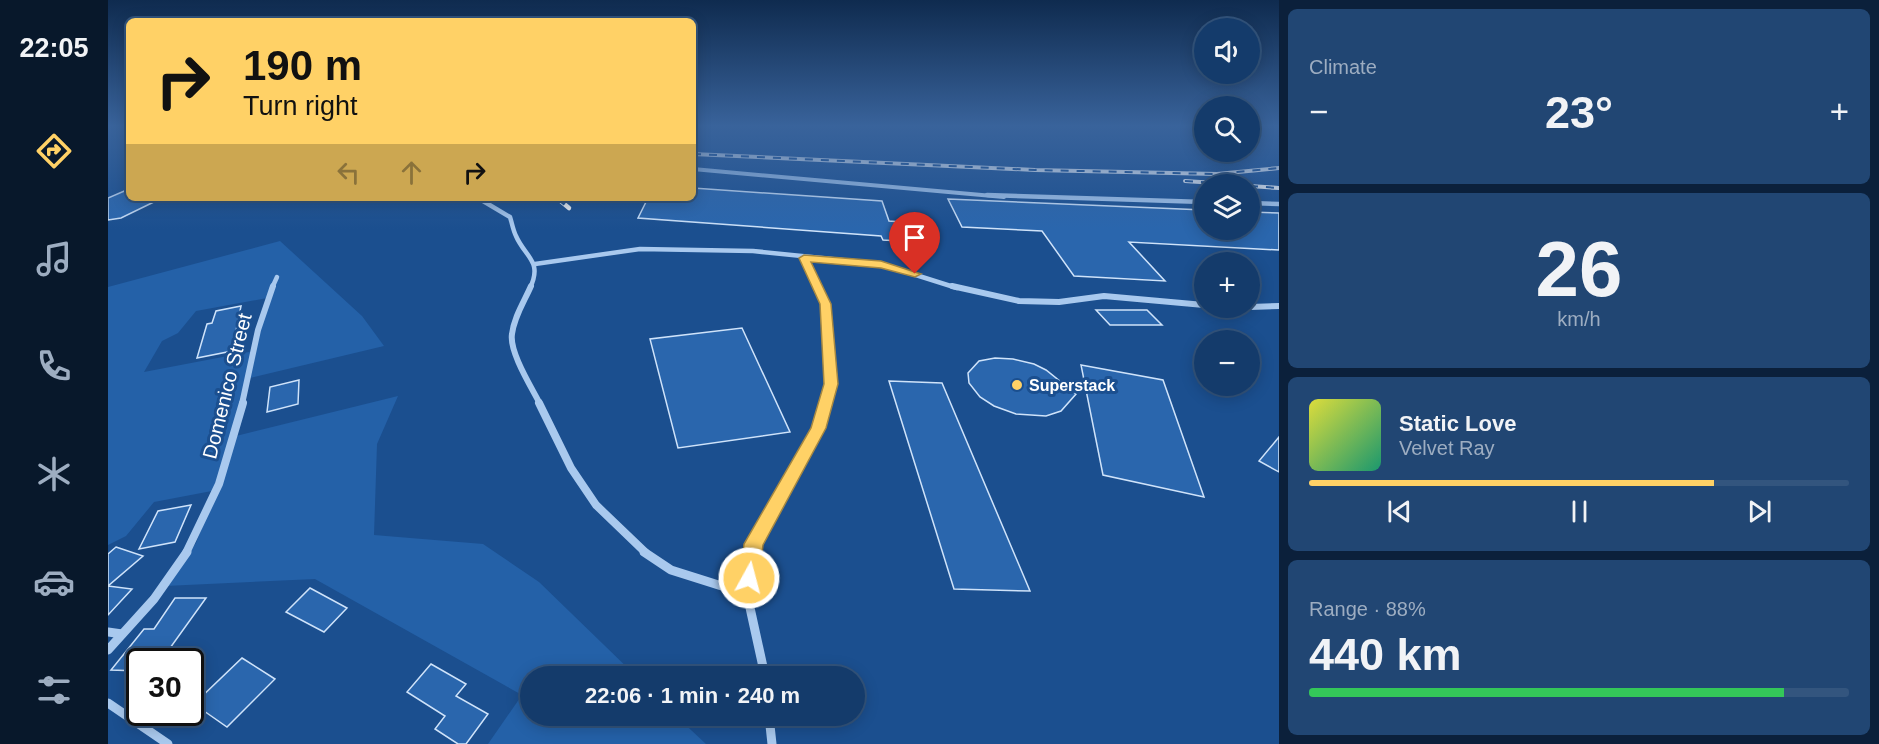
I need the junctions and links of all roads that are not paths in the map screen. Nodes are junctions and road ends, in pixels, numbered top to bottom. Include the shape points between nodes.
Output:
1 (696, 169) edge
2 (483, 201) edge
3 (1194, 202) edge
4 (1260, 203) edge
5 (1279, 204) edge
6 (804, 258) junction
7 (535, 264) junction
8 (277, 277) dead end
9 (1194, 304) edge
10 (1279, 306) edge
11 (1260, 307) edge
12 (747, 594) junction
13 (108, 632) edge
14 (122, 634) junction
15 (108, 650) edge
16 (763, 666) edge
17 (108, 703) edge
18 (770, 726) edge
19 (166, 743) edge
20 (772, 744) edge

1 - 3 street via 997,197
2 - 7 street via 510,217 516,237
4 - 5 street
6 - 7 street via 753,251 651,249
6 - 9 street via 881,264 971,292 1019,301 1059,302 1104,296
6 - 12 street via 825,304 831,384 819,428 753,544
7 - 12 street via 534,280 511,337 518,360 571,468 596,505 645,553 671,570
8 - 14 street, Domenico Street via 259,320 238,422 221,477 193,543
10 - 11 street
12 - 16 street
13 - 14 street
14 - 15 street, Domenico Street
17 - 19 street
18 - 20 street

